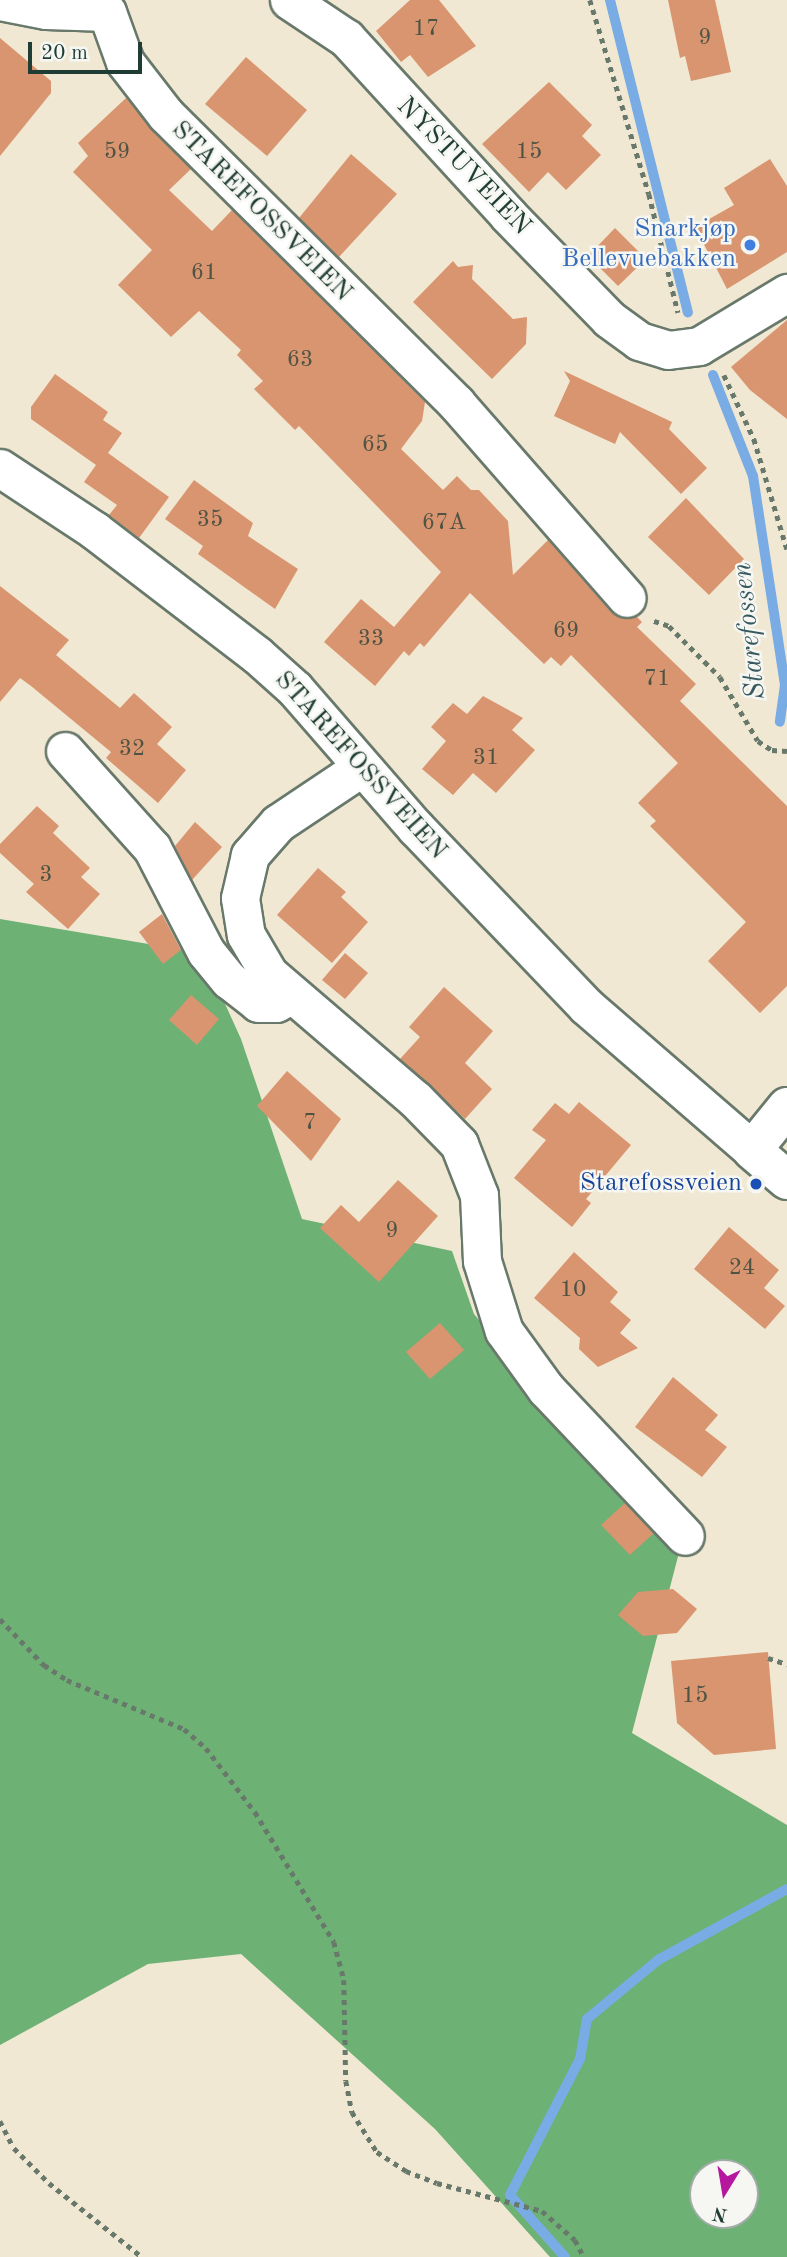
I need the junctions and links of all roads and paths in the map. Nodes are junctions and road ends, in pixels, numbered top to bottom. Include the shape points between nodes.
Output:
1 (289, 0) edge
2 (590, 0) edge
3 (0, 1) edge
4 (114, 4) edge
5 (787, 293) edge
6 (679, 318) dead end
7 (727, 332) junction
8 (0, 468) edge
9 (787, 549) edge
10 (627, 598) dead end
11 (669, 626) dead end
12 (65, 751) dead end
13 (787, 751) edge
14 (362, 766) junction
15 (291, 995) junction
16 (787, 1107) edge
17 (752, 1150) junction
18 (787, 1180) edge
19 (685, 1536) dead end
20 (0, 1619) edge
21 (768, 1658) dead end
22 (787, 1664) edge
23 (0, 2121) edge
24 (142, 2257) edge
25 (584, 2257) edge

1 - 7 street, NYSTUVEIEN via 346,38 411,114 619,326 639,341 668,350 699,346
2 - 6 path via 660,230
3 - 4 street, STAREFOSSVEIEN via 46,10
4 - 10 street, STAREFOSSVEIEN via 125,62 166,115 456,403
5 - 7 street, NYSTUVEIEN
7 - 9 path via 719,360 754,439
8 - 14 street, STAREFOSSVEIEN via 94,530 257,655 295,689
11 - 13 path via 720,677 758,741 772,750
12 - 15 street via 152,848 206,952 229,980 258,1003 276,1003
14 - 15 street via 278,823 250,855 240,898 246,935 269,974
14 - 17 street, STAREFOSSVEIEN via 586,1006
15 - 19 street via 415,1099 459,1144 479,1195 482,1261 505,1331 546,1389
16 - 17 street
17 - 18 street, STAREFOSSVEIEN
20 - 25 path via 44,1665 67,1680 163,1718 206,1748 255,1812 334,1942 344,1980 346,2081 361,2133 377,2152 406,2171 542,2211 575,2240
21 - 22 path
23 - 24 path via 14,2148 49,2183

